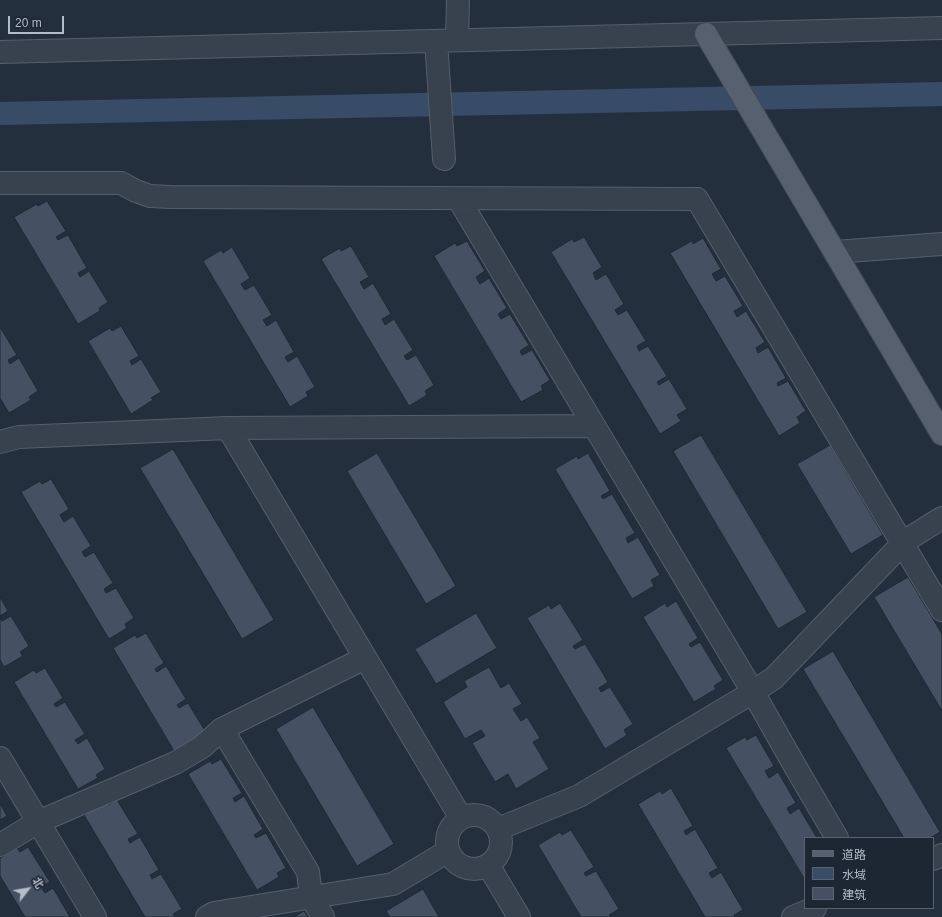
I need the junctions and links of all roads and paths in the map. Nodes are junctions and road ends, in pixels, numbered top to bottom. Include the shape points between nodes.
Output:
1 (458, 0) edge
2 (942, 28) edge
3 (706, 34) junction
4 (447, 41) junction
5 (0, 52) edge
6 (444, 159) dead end
7 (0, 182) edge
8 (458, 198) junction
9 (942, 244) edge
10 (835, 252) junction
11 (594, 426) junction
12 (228, 428) junction
13 (942, 434) edge
14 (0, 442) edge
15 (942, 518) edge
16 (902, 544) junction
17 (942, 610) edge
18 (365, 658) junction
19 (753, 692) junction
20 (222, 729) junction
21 (0, 758) edge
22 (460, 818) junction
23 (38, 822) junction
24 (498, 829) junction
25 (836, 837) edge
26 (0, 845) edge
27 (448, 851) junction
28 (488, 865) junction
29 (311, 897) junction
30 (813, 909) edge
31 (95, 917) edge
32 (206, 917) edge
33 (323, 917) edge
34 (519, 917) edge
35 (793, 917) edge

1 - 4 street
2 - 3 street
3 - 4 street
3 - 10 main road
4 - 5 street
4 - 6 street
7 - 8 street via 121,183 150,196 170,197
8 - 11 street
8 - 16 street via 697,199
9 - 10 street
10 - 13 main road
11 - 12 street
11 - 19 street
12 - 14 street via 19,437
12 - 18 street
15 - 16 street
16 - 17 street
16 - 19 street via 774,678
18 - 20 street
18 - 22 street
19 - 24 street via 579,796
19 - 25 street
20 - 23 street via 202,747 175,763
20 - 29 street via 308,872
21 - 23 street
22 - 24 street via 473,814 482,815 490,819
22 - 27 street via 451,826 448,834
23 - 26 street
23 - 31 street
24 - 28 street via 502,841 500,850 497,858
27 - 28 street via 458,864 466,868 474,870
27 - 29 street via 392,884
28 - 34 street
29 - 32 street via 214,913
29 - 33 street
30 - 35 street

